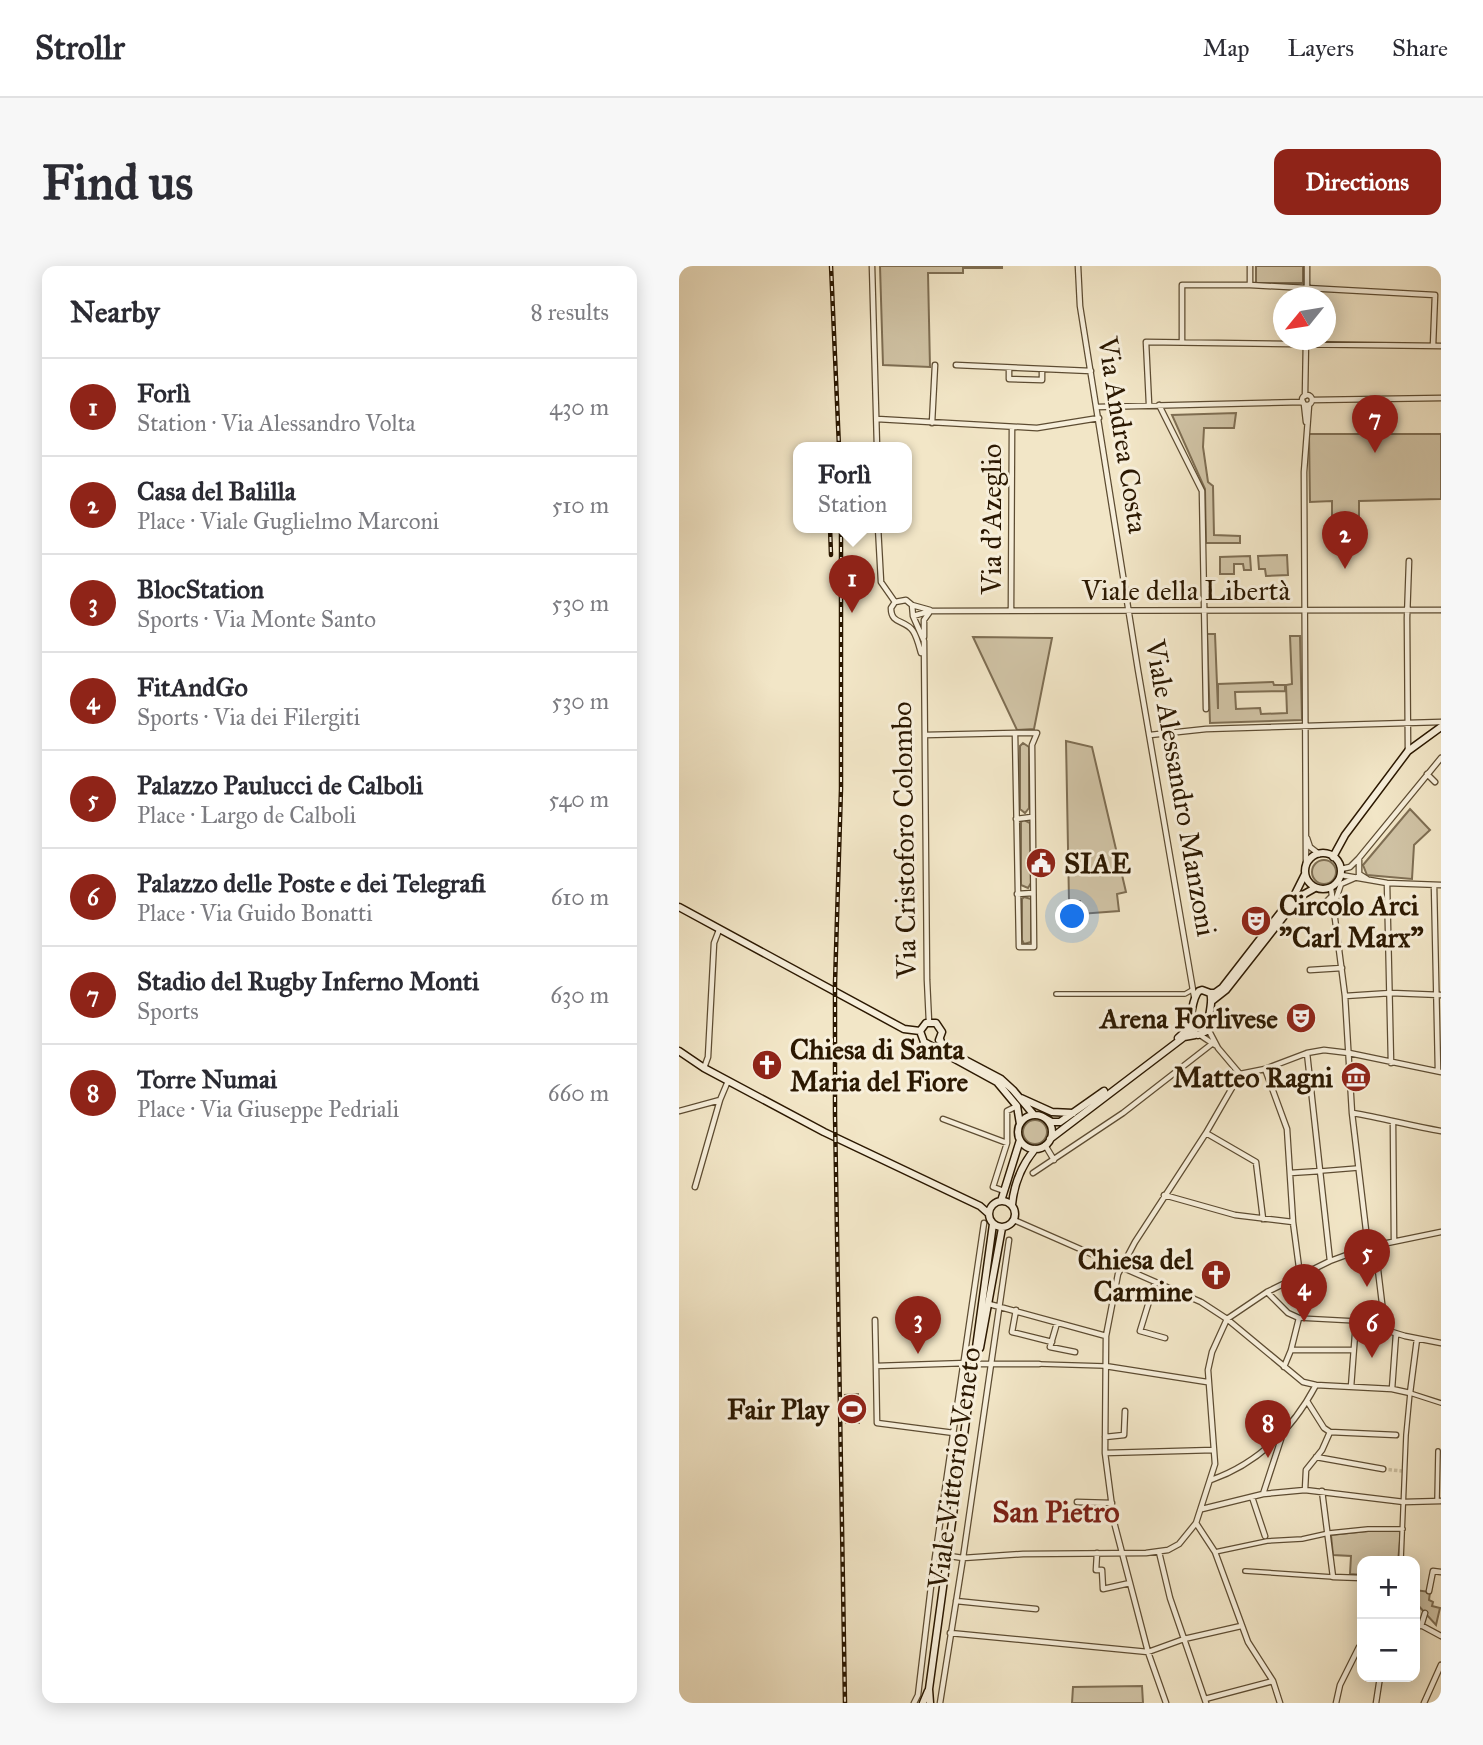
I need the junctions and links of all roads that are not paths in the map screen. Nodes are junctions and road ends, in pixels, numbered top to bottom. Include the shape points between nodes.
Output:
1 (872, 266) edge
2 (1078, 266) edge
3 (1250, 266) edge
4 (1307, 266) edge
5 (1250, 285) junction
6 (1278, 287) edge
7 (1307, 287) edge
8 (1336, 290) edge
9 (1182, 341) junction
10 (1273, 342) edge
11 (1336, 343) edge
12 (1433, 346) junction
13 (1441, 346) edge
14 (1306, 350) edge
15 (935, 365) dead end
16 (956, 365) dead end
17 (1009, 368) junction
18 (1042, 370) junction
19 (1091, 371) junction
20 (1441, 398) edge
21 (1306, 400) junction
22 (1149, 404) junction
23 (1159, 405) junction
24 (1097, 407) junction
25 (1099, 418) junction
26 (877, 419) junction
27 (932, 423) junction
28 (1012, 427) junction
29 (877, 442) edge
30 (879, 533) edge
31 (1409, 561) dead end
32 (895, 602) junction
33 (912, 605) junction
34 (1306, 610) junction
35 (1407, 610) junction
36 (1441, 610) edge
37 (931, 611) junction
38 (1011, 611) junction
39 (1130, 611) junction
40 (1204, 611) junction
41 (913, 616) junction
42 (905, 623) junction
43 (923, 641) junction
44 (922, 657) junction
45 (1206, 709) dead end
46 (1408, 722) junction
47 (1441, 724) edge
48 (1306, 726) junction
49 (1015, 733) junction
50 (925, 735) junction
51 (1150, 735) junction
52 (1408, 751) junction
53 (1441, 758) edge
54 (1427, 774) junction
55 (1435, 782) dead end
56 (1032, 817) junction
57 (1016, 819) junction
58 (1345, 835) junction
59 (1307, 838) junction
60 (1321, 854) junction
61 (1333, 857) junction
62 (1359, 858) junction
63 (1306, 864) junction
64 (1341, 872) junction
65 (1305, 874) junction
66 (1357, 877) junction
67 (1367, 879) junction
68 (1387, 883) junction
69 (1434, 885) junction
70 (1441, 885) edge
71 (1315, 888) junction
72 (1332, 892) junction
73 (1017, 894) junction
74 (1033, 894) junction
75 (1324, 904) dead end
76 (679, 907) edge
77 (1334, 907) junction
78 (719, 930) junction
79 (1342, 968) junction
80 (1310, 970) dead end
81 (1195, 992) junction
82 (1391, 993) junction
83 (1056, 994) dead end
84 (1438, 995) edge
85 (1345, 996) junction
86 (1211, 997) junction
87 (929, 1022) junction
88 (1189, 1028) junction
89 (1207, 1029) junction
90 (920, 1031) junction
91 (1198, 1035) junction
92 (940, 1039) junction
93 (1213, 1043) junction
94 (932, 1044) junction
95 (1218, 1048) junction
96 (679, 1051) edge
97 (1307, 1053) junction
98 (1349, 1053) junction
99 (1391, 1063) junction
100 (704, 1068) junction
101 (1265, 1069) junction
102 (1439, 1071) edge
103 (1240, 1074) junction
104 (728, 1080) junction
105 (1019, 1098) junction
106 (720, 1100) junction
107 (1017, 1107) junction
108 (679, 1111) edge
109 (1352, 1113) junction
110 (1074, 1114) junction
111 (1034, 1115) junction
112 (1043, 1117) junction
113 (943, 1119) dead end
114 (1392, 1123) junction
115 (1020, 1124) junction
116 (1441, 1131) edge
117 (1206, 1132) junction
118 (1050, 1139) junction
119 (1020, 1140) junction
120 (1007, 1143) junction
121 (1045, 1146) junction
122 (1035, 1149) junction
123 (1054, 1160) junction
124 (1358, 1168) junction
125 (1321, 1171) junction
126 (1033, 1172) dead end
127 (1290, 1173) junction
128 (695, 1187) dead end
129 (1005, 1191) junction
130 (1164, 1195) junction
131 (1002, 1201) junction
132 (1011, 1205) junction
133 (989, 1214) junction
134 (1263, 1219) junction
135 (1014, 1220) junction
136 (1293, 1222) junction
137 (985, 1223) dead end
138 (993, 1224) junction
139 (1002, 1228) junction
140 (1441, 1231) edge
141 (1009, 1240) dead end
142 (1394, 1241) junction
143 (1371, 1246) junction
144 (1330, 1261) junction
145 (983, 1264) junction
146 (1121, 1268) junction
147 (1300, 1275) junction
148 (1155, 1282) junction
149 (1267, 1292) junction
150 (977, 1303) junction
151 (989, 1304) junction
152 (999, 1307) junction
153 (1016, 1310) junction
154 (1299, 1318) junction
155 (1227, 1319) junction
156 (875, 1320) dead end
157 (1356, 1321) junction
158 (1057, 1323) junction
159 (1385, 1328) junction
160 (1396, 1334) junction
161 (1106, 1336) junction
162 (1165, 1338) dead end
163 (1417, 1339) junction
164 (1052, 1342) junction
165 (1441, 1343) edge
166 (1291, 1350) junction
167 (1354, 1350) junction
168 (1075, 1352) dead end
169 (965, 1363) junction
170 (976, 1363) junction
171 (990, 1364) junction
172 (1039, 1364) joint
173 (876, 1366) junction
174 (1105, 1366) junction
175 (1284, 1367) junction
176 (1207, 1382) junction
177 (1316, 1385) junction
178 (1351, 1387) junction
179 (1392, 1389) junction
180 (1410, 1392) junction
181 (1307, 1401) junction
182 (1441, 1403) edge
183 (1125, 1411) dead end
184 (1407, 1424) junction
185 (1413, 1426) dead end
186 (1284, 1432) junction
187 (1330, 1432) junction
188 (954, 1433) junction
189 (1396, 1435) joint
190 (1406, 1436) junction
191 (1105, 1437) junction
192 (1214, 1450) junction
193 (1438, 1451) dead end
194 (1105, 1452) junction
195 (1316, 1457) junction
196 (1383, 1469) tunnel mouth
197 (1210, 1480) junction
198 (1305, 1490) junction
199 (1322, 1492) junction
200 (1263, 1494) junction
201 (1252, 1497) junction
202 (1439, 1501) edge
203 (1077, 1502) dead end
204 (1404, 1502) junction
205 (1112, 1503) junction
206 (1201, 1510) junction
207 (1196, 1523) junction
208 (1403, 1529) junction
209 (1329, 1533) junction
210 (1266, 1539) junction
211 (1122, 1552) junction
212 (1159, 1552) junction
213 (1215, 1552) junction
214 (1097, 1553) junction
215 (936, 1554) junction
216 (948, 1555) junction
217 (1401, 1556) edge
218 (963, 1558) junction
219 (1245, 1571) dead end
220 (1441, 1572) edge
221 (1333, 1577) junction
222 (1357, 1578) edge
223 (1130, 1583) junction
224 (1429, 1591) dead end
225 (956, 1601) junction
226 (1036, 1609) dead end
227 (1425, 1613) dead end
228 (1241, 1626) junction
229 (1421, 1626) joint
230 (950, 1633) junction
231 (1441, 1636) edge
232 (1184, 1639) junction
233 (1357, 1651) edge
234 (1148, 1652) junction
235 (1441, 1665) edge
236 (1273, 1681) junction
237 (1379, 1682) edge
238 (929, 1689) junction
239 (1205, 1701) edge
240 (914, 1703) edge
241 (923, 1703) edge
242 (930, 1703) edge
243 (940, 1703) edge
244 (1167, 1703) edge
245 (1280, 1703) edge
246 (1336, 1703) edge
247 (1376, 1703) edge
248 (1424, 1703) edge

1 - 26 street
2 - 19 street, Via Andrea Costa
3 - 5 street
4 - 7 street
5 - 6 street
5 - 9 street via 1182,285
8 - 12 street via 1435,295
9 - 10 street
9 - 22 street via 1146,342
11 - 12 street
12 - 13 street
14 - 21 street
15 - 27 street
16 - 17 street
17 - 18 street
17 - 18 street via 1009,379 1042,380
18 - 19 street
19 - 24 street, Via Andrea Costa
20 - 21 street
21 - 23 street
21 - 34 street
22 - 23 street
22 - 24 street
23 - 40 street via 1202,491
24 - 25 street, Via Andrea Costa
25 - 28 street via 1037,428
25 - 39 street, Via Andrea Costa
26 - 27 street
26 - 29 street
27 - 28 street
28 - 38 street, Via d'Azeglio
30 - 32 street via 881,582
31 - 35 street
32 - 33 street via 906,600
32 - 42 street via 892,617
33 - 37 street, Viale della Libertà
33 - 41 street
34 - 35 street, Viale della Libertà
34 - 40 street, Viale della Libertà
34 - 48 street
35 - 36 street, Viale della Libertà
35 - 46 street
37 - 38 street, Viale della Libertà
37 - 41 street, Viale della Libertà
37 - 43 street via 924,620
38 - 39 street, Viale della Libertà
39 - 40 street, Viale della Libertà
39 - 51 street, Viale Alessandro Manzoni
40 - 45 street
41 - 42 street
41 - 43 street
42 - 44 street via 914,632
43 - 44 street, Via Cristoforo Colombo
44 - 50 street, Via Cristoforo Colombo
46 - 47 street
46 - 48 street
46 - 52 street
47 - 52 main road
48 - 51 street
48 - 59 street
49 - 50 street
49 - 56 street via 1037,733 1032,746
49 - 57 street
50 - 87 street, Via Cristoforo Colombo
51 - 81 street, Viale Alessandro Manzoni
52 - 58 main road
53 - 54 street
54 - 55 street
54 - 62 street
56 - 57 street
56 - 74 street
57 - 73 street
58 - 60 main road
58 - 61 main road
59 - 60 street via 1310,847
59 - 63 street
60 - 61 main road
60 - 63 main road
61 - 64 main road
62 - 64 street
62 - 67 street via 1359,874
63 - 65 main road
64 - 66 street
64 - 72 main road
65 - 71 main road
65 - 86 main road via 1295,894
66 - 67 street
66 - 77 street via 1341,884
67 - 68 street
68 - 69 street
68 - 82 street
69 - 70 street
69 - 84 street
71 - 72 main road
71 - 86 main road via 1299,897 1226,990
72 - 75 street
72 - 77 street
73 - 74 street
73 - 74 street via 1019,947 1034,947
76 - 78 main road
77 - 79 street
78 - 90 main road via 904,1029
78 - 100 street
79 - 80 street
79 - 85 street
81 - 83 street
81 - 86 main road
81 - 88 main road
82 - 84 street
82 - 85 street
82 - 99 street
84 - 102 street
85 - 98 street
86 - 89 main road
87 - 90 main road
87 - 92 main road via 941,1028
88 - 91 main road
88 - 110 main road
89 - 91 main road
89 - 95 street
90 - 94 main road via 924,1042
91 - 93 street
91 - 118 main road via 1184,1037
92 - 94 main road
92 - 105 main road via 948,1051 1001,1079
93 - 95 street
93 - 123 street
94 - 107 main road via 997,1082
95 - 103 street
96 - 100 main road
97 - 98 street
97 - 101 street
97 - 125 street
98 - 99 street
98 - 109 street
99 - 102 street
100 - 104 main road
101 - 103 street
101 - 127 street via 1287,1129
103 - 117 street
104 - 106 street
104 - 133 main road
105 - 110 main road via 1052,1112
105 - 111 main road
106 - 108 street
106 - 128 street
107 - 115 main road
107 - 120 street via 1007,1111
109 - 114 street
109 - 124 street
110 - 112 main road via 1060,1122
111 - 112 main road
111 - 115 main road
112 - 118 main road via 1051,1127
113 - 120 street
114 - 116 street
114 - 142 street
115 - 119 main road
117 - 130 street
117 - 134 street via 1256,1162
118 - 121 main road
119 - 122 main road
119 - 129 main road
120 - 129 street via 993,1186
121 - 122 main road
121 - 123 street
122 - 132 main road via 1016,1180
123 - 126 street
124 - 125 street
124 - 143 street
125 - 127 street
125 - 144 street
127 - 136 street
129 - 131 main road
130 - 134 street
130 - 146 street
131 - 132 main road
131 - 133 main road via 991,1206
132 - 135 main road
133 - 138 main road
134 - 136 street
135 - 139 main road
135 - 146 street
136 - 147 street
137 - 145 street, Viale Vittorio Veneto
138 - 139 main road
138 - 145 main road, Viale Vittorio Veneto
139 - 151 main road, Viale Vittorio Veneto
140 - 142 street
141 - 152 street, Viale Vittorio Veneto
142 - 143 street
143 - 144 street
143 - 159 street via 1379,1266
144 - 147 street
145 - 150 main road, Viale Vittorio Veneto
146 - 148 street
146 - 161 street
147 - 149 street
148 - 155 street
148 - 162 street via 1140,1331
149 - 154 street
149 - 155 street
150 - 169 street, Viale Vittorio Veneto
150 - 170 main road, Viale Vittorio Veneto
151 - 152 street
151 - 170 main road, Viale Vittorio Veneto
152 - 153 street
152 - 171 street, Viale Vittorio Veneto
153 - 158 street
153 - 164 street via 1012,1332
154 - 157 street
154 - 166 street
155 - 175 street
155 - 176 street via 1212,1352
156 - 173 street
157 - 159 street
157 - 167 street
158 - 161 street
158 - 164 street
159 - 160 street
160 - 163 street
160 - 179 street
161 - 174 street
163 - 165 street
163 - 180 street
164 - 168 street via 1051,1347
166 - 167 street
166 - 175 street
167 - 178 street
169 - 170 street
169 - 173 street
169 - 188 street, Viale Vittorio Veneto
170 - 171 street
170 - 216 main road, Viale Vittorio Veneto
171 - 172 street
171 - 218 street, Viale Vittorio Veneto
172 - 174 street
173 - 188 street via 877,1423
174 - 176 street
174 - 191 street
175 - 177 street via 1303,1382
176 - 192 street
177 - 178 street
177 - 181 street
178 - 179 street
179 - 180 street
180 - 182 street
180 - 184 street
181 - 186 street
181 - 187 street
183 - 191 street via 1124,1434
184 - 185 street
184 - 190 street
186 - 197 street via 1257,1458
186 - 200 street
187 - 189 street
187 - 195 street
188 - 215 street, Viale Vittorio Veneto
189 - 190 street
190 - 204 street
191 - 194 street
192 - 194 street
192 - 197 street
193 - 202 street
194 - 205 street
195 - 196 street
195 - 198 street via 1306,1470
197 - 206 street
198 - 199 street
198 - 200 street
199 - 204 street
199 - 209 street
200 - 201 street
201 - 206 street
201 - 210 street
202 - 204 street
203 - 205 street
204 - 208 street
205 - 211 street
206 - 207 street
207 - 212 street via 1178,1544
207 - 213 street
208 - 209 street
208 - 217 street
209 - 210 street
209 - 221 street
210 - 213 street
211 - 212 street
211 - 214 street
211 - 223 street
212 - 232 street
213 - 228 street
214 - 218 street
214 - 223 street via 1096,1570 1102,1570 1103,1589
215 - 216 street
215 - 240 street, Viale Vittorio Veneto
216 - 218 street
216 - 238 main road, Viale Vittorio Veneto
218 - 225 street, Viale Vittorio Veneto
219 - 221 street
220 - 224 street via 1433,1571
221 - 222 street
223 - 234 street
225 - 226 street
225 - 230 street, Viale Vittorio Veneto
227 - 229 street
228 - 232 street
228 - 236 street
229 - 231 street
230 - 234 street
230 - 243 street, Viale Vittorio Veneto
232 - 234 street
232 - 239 street
233 - 246 street
234 - 244 street
235 - 248 street
236 - 239 street
236 - 245 street
237 - 247 street
238 - 241 main road, Viale Vittorio Veneto
238 - 242 main road, Viale Vittorio Veneto

